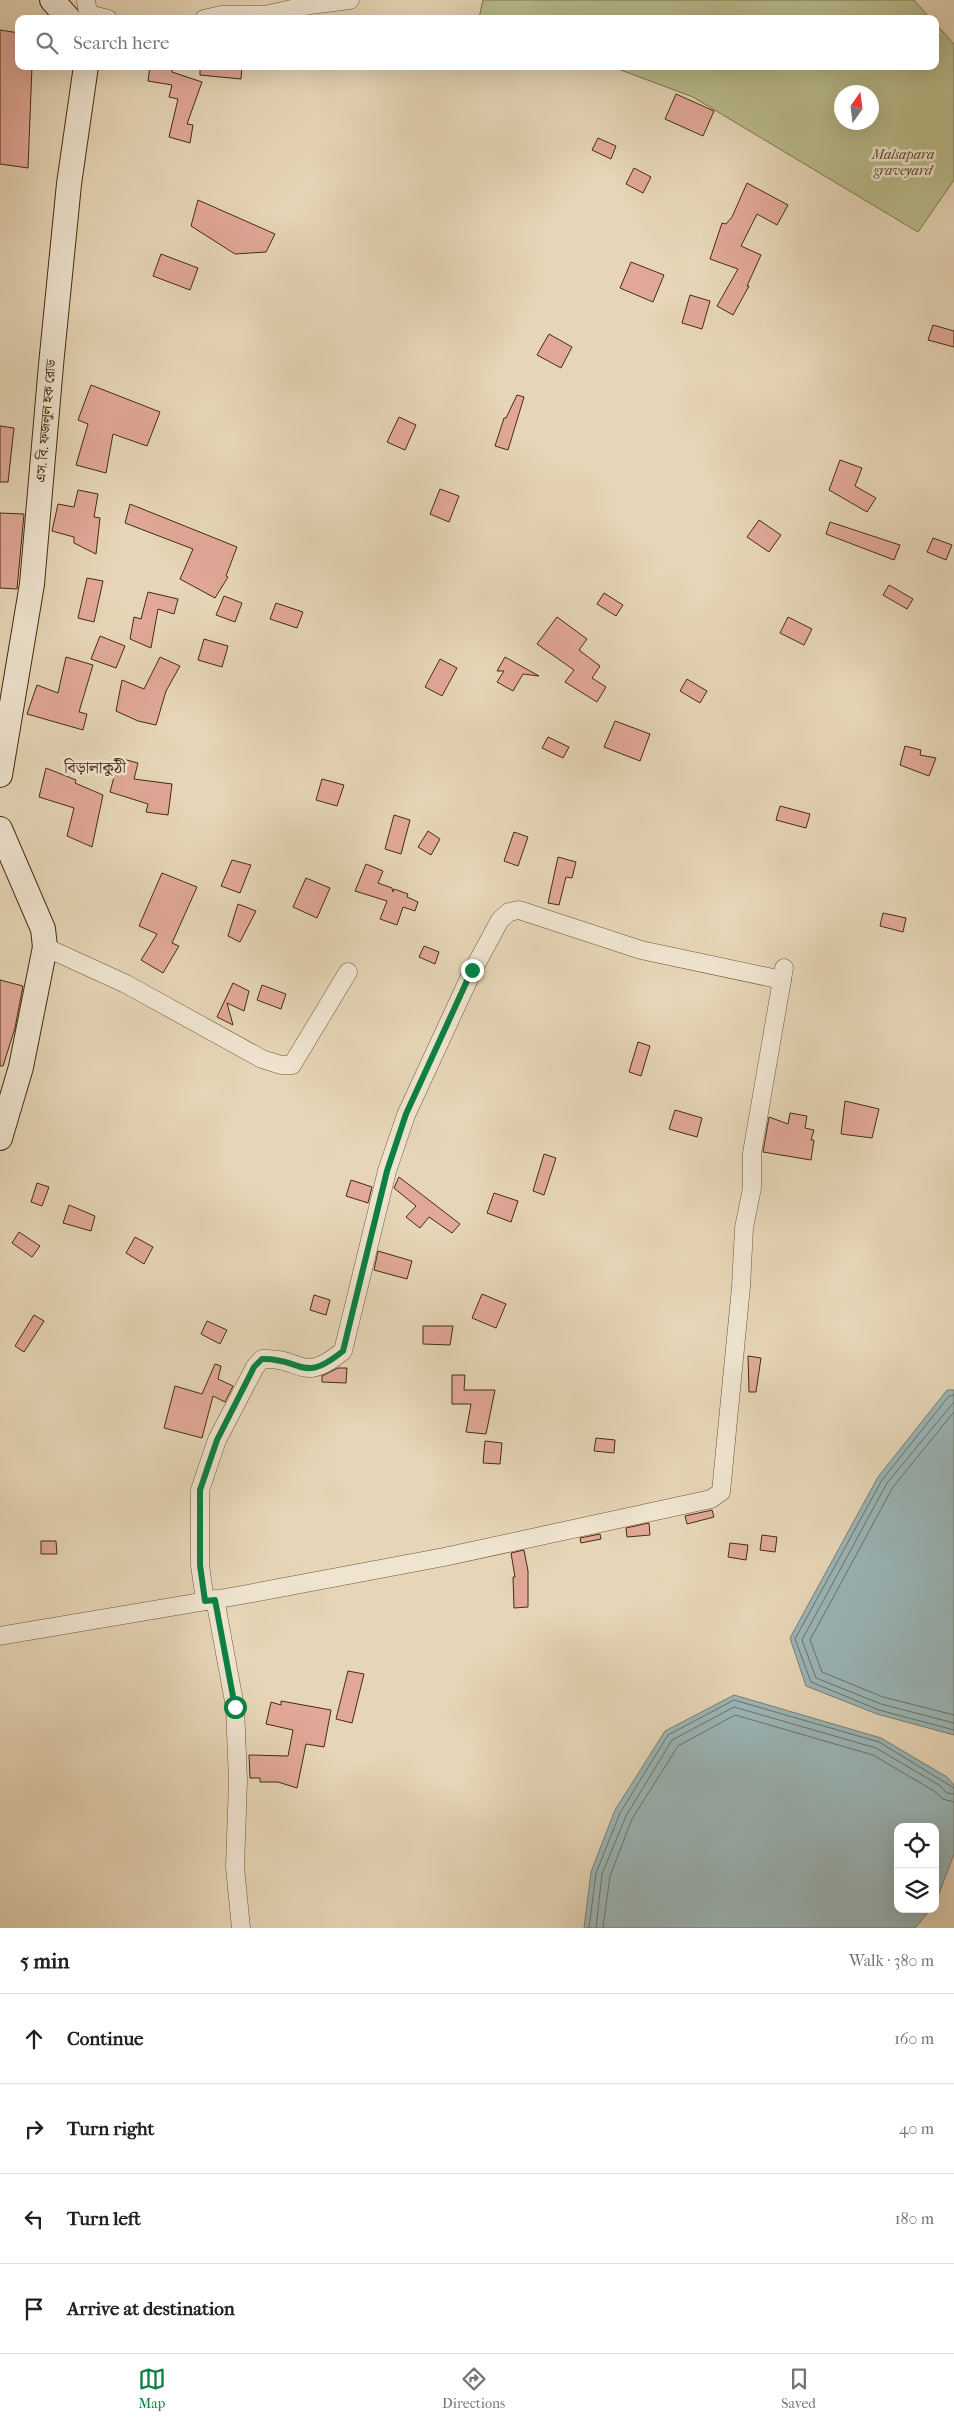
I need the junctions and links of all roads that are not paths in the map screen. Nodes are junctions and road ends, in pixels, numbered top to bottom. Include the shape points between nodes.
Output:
1 (52, 0) edge
2 (86, 0) edge
3 (350, 0) edge
4 (65, 15) edge
5 (92, 15) edge
6 (222, 15) edge
7 (265, 15) edge
8 (265, 15) edge
9 (85, 70) edge
10 (0, 776) edge
11 (0, 829) edge
12 (45, 947) junction
13 (348, 972) dead end
14 (0, 1138) edge
15 (210, 1600) junction
16 (0, 1636) edge
17 (241, 1928) edge

1 - 4 main road
2 - 5 street via 88,14
3 - 7 street
6 - 8 street
9 - 10 main road, এস. বি. ফজলুল হক রোড via 63,241 32,584
11 - 12 main road via 43,929
12 - 13 street via 126,984 262,1059 281,1065 292,1065
12 - 14 main road via 21,1067
15 - 15 street via 200,1565 200,1490 217,1440 254,1367 262,1359 310,1369 327,1364 343,1351 387,1171 406,1114 472,970 500,920 509,912 519,910 641,950 783,974 752,1153 752,1188 744,1228 721,1492 711,1499 444,1557
15 - 16 street
15 - 17 street via 235,1707 238,1780 235,1867

